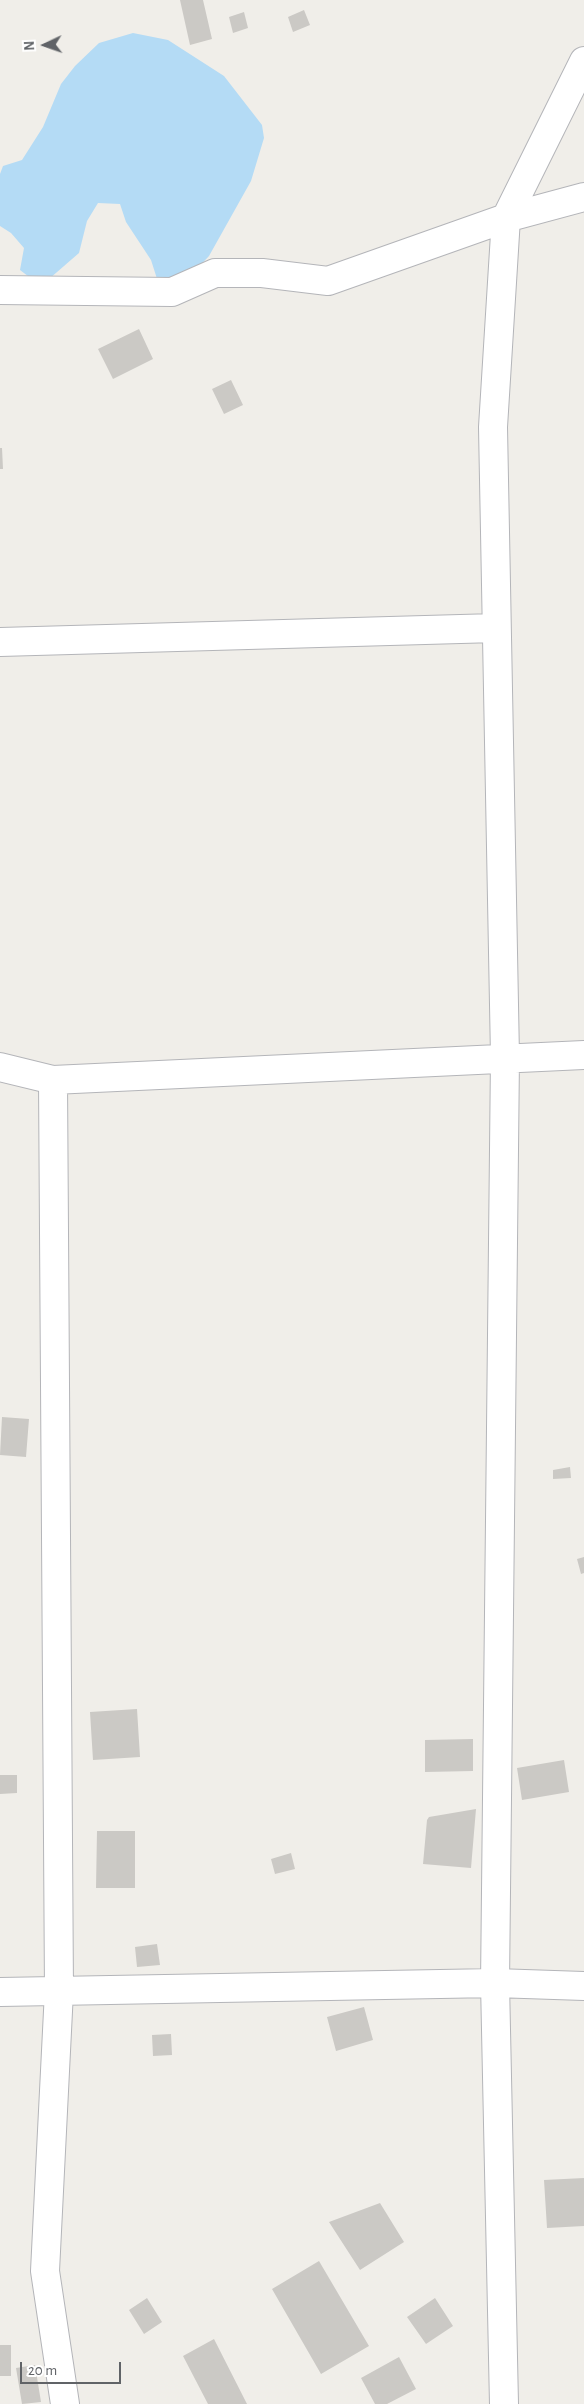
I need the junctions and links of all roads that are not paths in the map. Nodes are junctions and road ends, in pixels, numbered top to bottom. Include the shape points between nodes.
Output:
1 (584, 61) edge
2 (584, 197) edge
3 (506, 218) junction
4 (0, 290) edge
5 (496, 628) junction
6 (0, 642) edge
7 (584, 1055) edge
8 (505, 1057) junction
9 (0, 1067) edge
10 (53, 1080) junction
11 (495, 1983) junction
12 (584, 1986) edge
13 (59, 1991) junction
14 (0, 1992) edge
15 (65, 2404) edge
16 (504, 2404) edge

1 - 3 street
2 - 3 street
3 - 4 street via 328,282 262,273 215,273 172,292
3 - 5 street via 494,427
5 - 6 street
5 - 8 street
7 - 8 street
8 - 10 street
8 - 11 street
9 - 10 street
10 - 13 street
11 - 12 street
11 - 13 street
11 - 16 street
13 - 14 street
13 - 15 street via 45,2271

